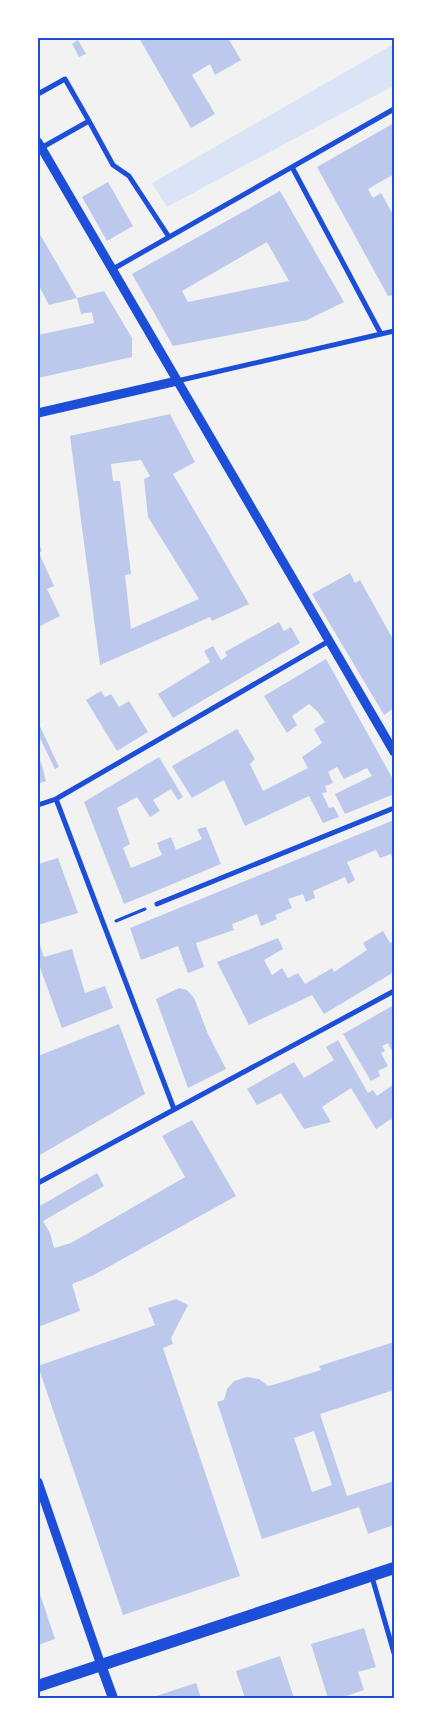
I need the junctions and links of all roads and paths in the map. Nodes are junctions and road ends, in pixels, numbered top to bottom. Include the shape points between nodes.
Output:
1 (38, 94) edge
2 (394, 109) edge
3 (89, 121) junction
4 (39, 145) edge
5 (292, 167) junction
6 (169, 237) junction
7 (112, 269) junction
8 (394, 331) edge
9 (381, 334) junction
10 (177, 381) junction
11 (38, 414) edge
12 (329, 641) junction
13 (394, 752) edge
14 (56, 799) junction
15 (38, 805) edge
16 (394, 808) edge
17 (157, 904) joint
18 (105, 925) junction
19 (394, 991) edge
20 (174, 1109) junction
21 (38, 1182) edge
22 (38, 1482) edge
23 (394, 1568) edge
24 (371, 1576) junction
25 (394, 1653) edge
26 (101, 1664) junction
27 (38, 1686) edge
28 (113, 1698) edge

1 - 3 street via 65,79
2 - 5 street
3 - 4 street
3 - 6 street via 113,164 129,176
4 - 7 street
5 - 6 street
5 - 9 street
6 - 7 street
7 - 10 street
8 - 9 street
9 - 10 street
10 - 11 street
10 - 12 street
12 - 13 street
12 - 14 street
14 - 15 street
14 - 18 street
16 - 17 street
17 - 18 path
18 - 20 street
19 - 20 street
20 - 21 street
22 - 26 street
23 - 24 main road
24 - 25 street
24 - 26 main road
26 - 27 main road
26 - 28 main road

